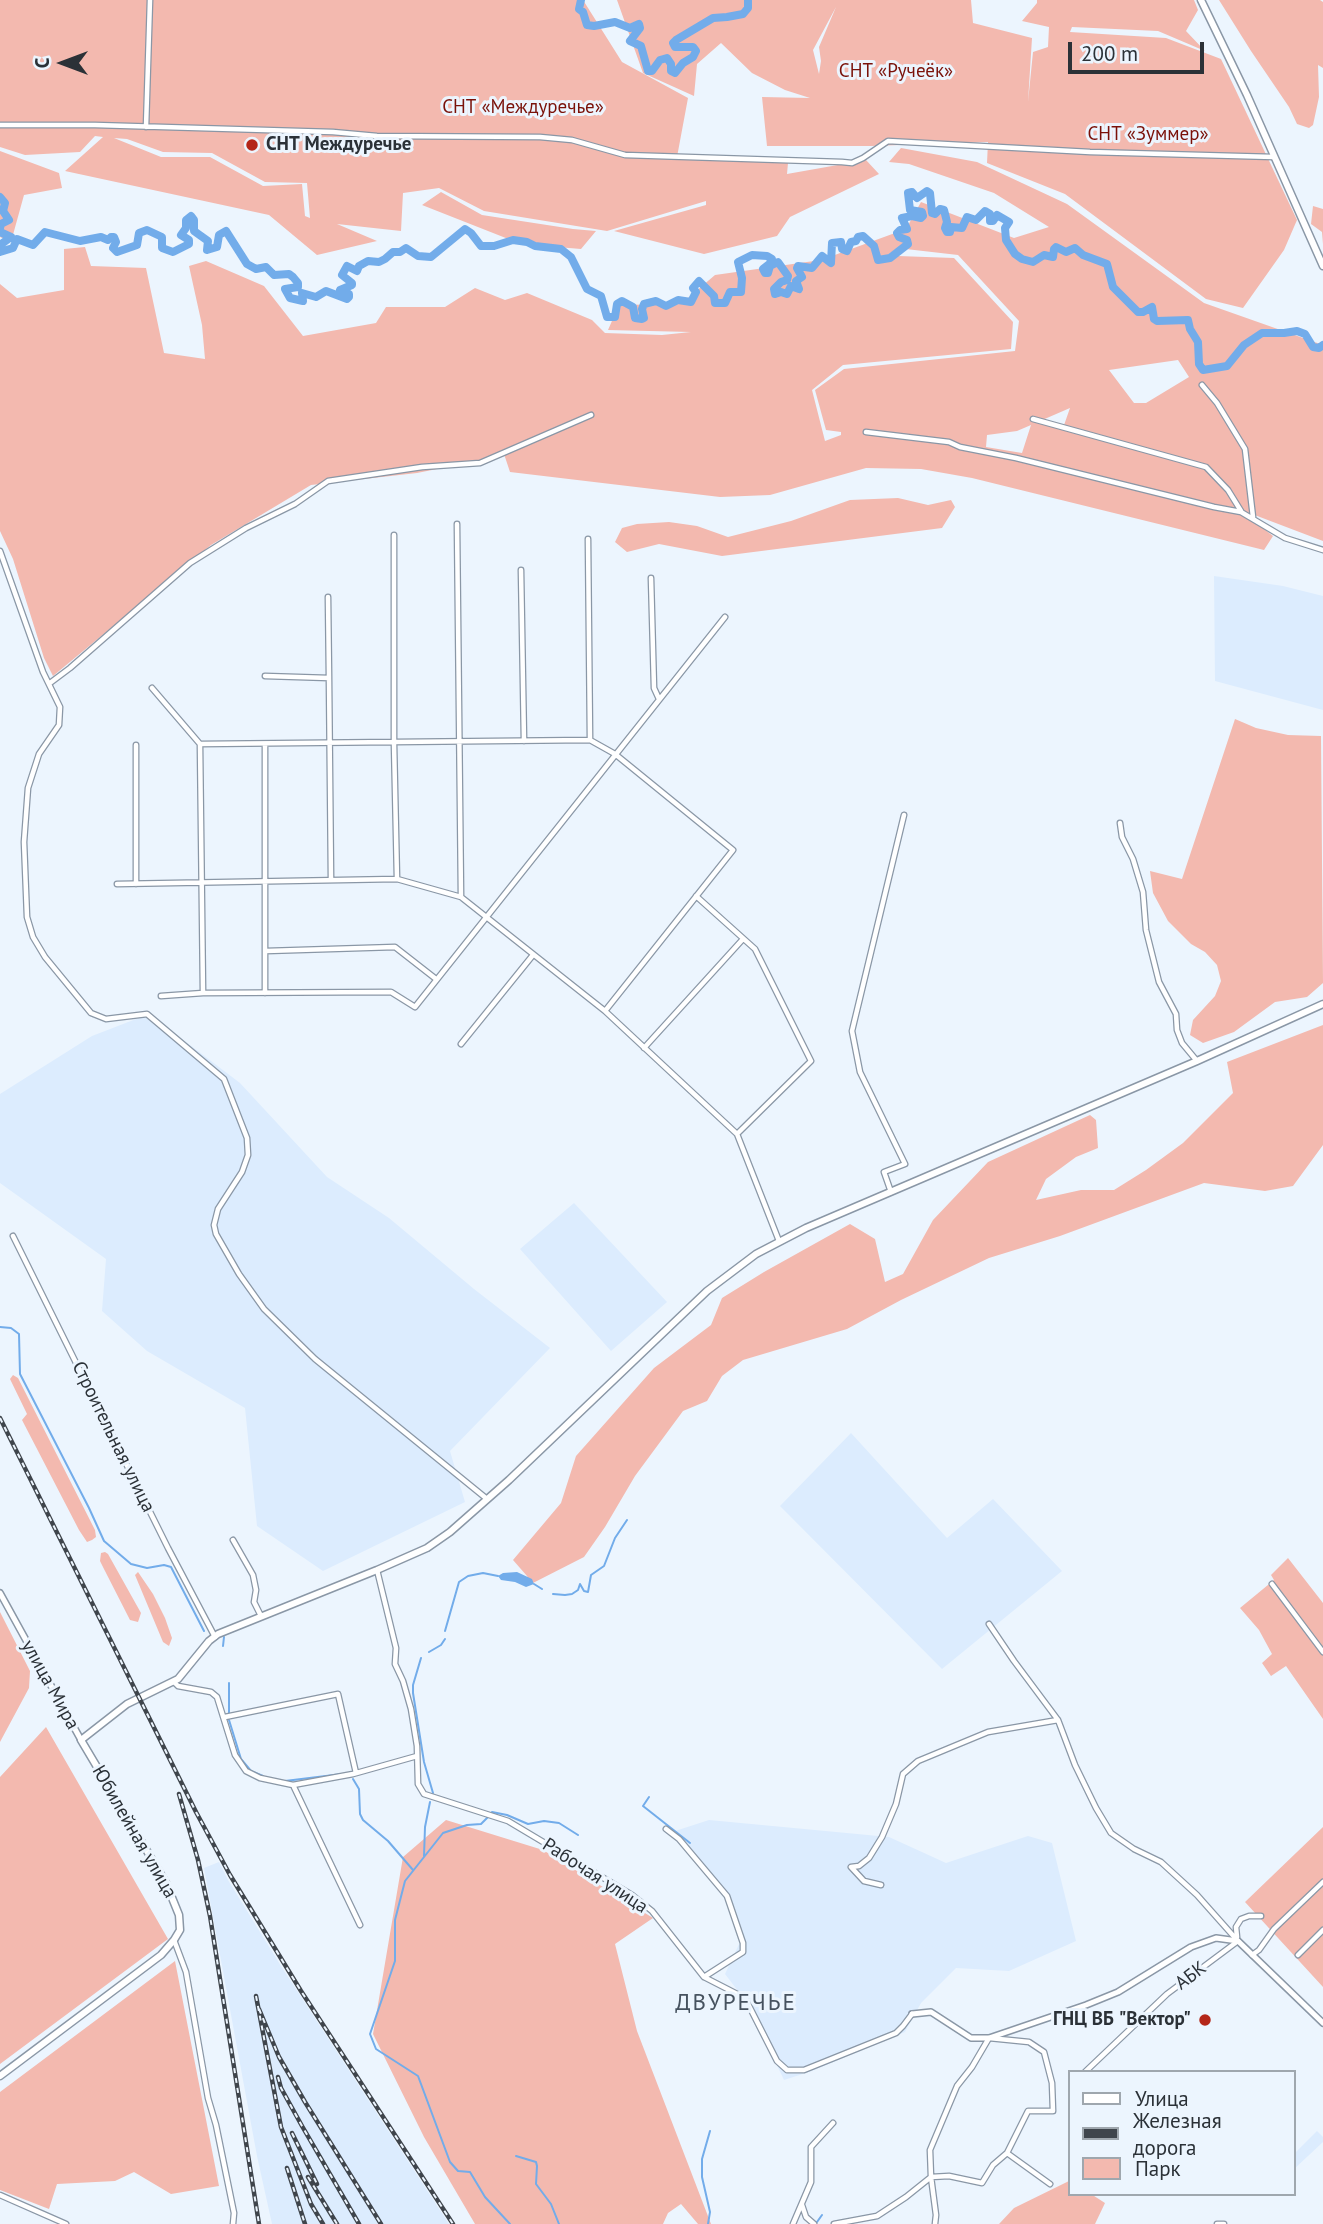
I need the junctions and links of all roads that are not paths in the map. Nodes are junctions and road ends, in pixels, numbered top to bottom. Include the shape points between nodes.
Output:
1 (150, 0) edge
2 (1200, 0) edge
3 (0, 125) edge
4 (146, 127) junction
5 (1274, 157) junction
6 (1323, 265) edge
7 (1202, 385) dead end
8 (591, 415) dead end
9 (1033, 419) dead end
10 (866, 432) dead end
11 (1241, 512) junction
12 (1253, 518) junction
13 (457, 524) dead end
14 (394, 535) dead end
15 (588, 539) dead end
16 (0, 551) edge
17 (1323, 551) edge
18 (521, 570) dead end
19 (651, 578) dead end
20 (328, 597) dead end
21 (725, 617) dead end
22 (265, 677) dead end
23 (329, 678) junction
24 (50, 683) junction
25 (152, 688) dead end
26 (659, 699) junction
27 (590, 740) junction
28 (524, 741) junction
29 (394, 743) junction
30 (459, 743) junction
31 (200, 744) junction
32 (330, 744) junction
33 (136, 745) dead end
34 (265, 745) junction
35 (615, 754) junction
36 (904, 815) dead end
37 (1120, 823) dead end
38 (397, 879) junction
39 (331, 880) junction
40 (264, 881) junction
41 (201, 883) junction
42 (117, 884) dead end
43 (136, 884) junction
44 (696, 896) junction
45 (461, 897) junction
46 (484, 917) junction
47 (743, 939) junction
48 (266, 951) junction
49 (533, 955) junction
50 (436, 979) junction
51 (203, 993) junction
52 (265, 993) junction
53 (161, 996) dead end
54 (1323, 1004) edge
55 (605, 1011) junction
56 (461, 1044) dead end
57 (644, 1048) junction
58 (1197, 1061) junction
59 (737, 1134) junction
60 (891, 1192) junction
61 (13, 1236) dead end
62 (779, 1241) junction
63 (487, 1500) junction
64 (233, 1540) dead end
65 (377, 1570) junction
66 (1272, 1584) dead end
67 (0, 1593) edge
68 (261, 1616) junction
69 (989, 1623) dead end
70 (215, 1637) junction
71 (1323, 1652) edge
72 (174, 1682) junction
73 (225, 1717) junction
74 (1059, 1720) junction
75 (80, 1740) junction
76 (417, 1756) junction
77 (356, 1773) junction
78 (293, 1785) junction
79 (666, 1829) dead end
80 (1323, 1882) edge
81 (881, 1885) dead end
82 (1261, 1916) dead end
83 (360, 1924) dead end
84 (1323, 1930) edge
85 (174, 1940) junction
86 (1238, 1941) junction
87 (1252, 1955) junction
88 (1298, 1955) dead end
89 (704, 1978) junction
90 (912, 2014) joint
91 (1323, 2023) edge
92 (989, 2038) junction
93 (1087, 2070) edge
94 (0, 2076) edge
95 (833, 2123) dead end
96 (1007, 2153) junction
97 (931, 2177) junction
98 (1050, 2183) dead end
99 (0, 2195) edge
100 (802, 2206) junction
101 (66, 2224) edge
102 (233, 2224) edge
103 (793, 2224) edge
104 (814, 2224) edge
105 (834, 2224) edge
106 (935, 2224) edge
107 (1217, 2224) edge
108 (1224, 2224) edge

1 - 4 street
2 - 5 main road
3 - 4 street
4 - 5 street via 550,138 625,155 852,163 888,141
5 - 6 main road
7 - 12 street via 1245,449
8 - 24 street via 480,463 328,481 190,563
9 - 11 street via 1206,467
10 - 11 street via 949,442
11 - 12 street
12 - 17 street via 1285,538
13 - 30 street
14 - 29 street
15 - 27 street
16 - 24 street
18 - 28 street
19 - 26 street via 654,688
20 - 23 street
21 - 26 street
22 - 23 street
23 - 32 street
24 - 63 street via 59,702 60,722 34,765 24,822 26,908 33,937 91,1013 107,1019 148,1014 224,1079 247,1138 248,1155 214,1225 239,1274 264,1309 315,1359
25 - 31 street
26 - 35 street
27 - 28 street
27 - 35 street
28 - 30 street
29 - 30 street
29 - 32 street
29 - 38 street
30 - 45 street
31 - 34 street
31 - 41 street
32 - 34 street
32 - 39 street
33 - 43 street
34 - 40 street
35 - 44 street via 733,850
35 - 46 street
36 - 60 street via 852,1031 860,1072 905,1164 884,1172
37 - 58 street via 1143,892 1146,930 1159,982 1177,1014 1182,1043
38 - 39 street
38 - 45 street
39 - 40 street
40 - 41 street
40 - 48 street
41 - 43 street
41 - 51 street
42 - 43 street
44 - 47 street
44 - 55 street
45 - 46 street
46 - 49 street
46 - 50 street
47 - 57 street
47 - 59 street via 755,949 811,1060
48 - 50 street via 394,947
48 - 52 street
49 - 55 street
49 - 56 street
50 - 52 street via 415,1007 391,992
51 - 52 street
51 - 53 street
54 - 58 main road
55 - 57 street
57 - 59 street
58 - 60 main road
59 - 62 street
60 - 62 main road
61 - 70 street, Строительная улица
62 - 63 main road via 707,1291
63 - 65 main road via 434,1543
64 - 68 street via 253,1575 254,1602
65 - 68 main road
65 - 76 street, Рабочая улица via 396,1664 411,1709
66 - 71 street
67 - 75 street, улица Мира
68 - 70 main road
69 - 74 street
70 - 72 main road
72 - 73 street via 214,1694
72 - 75 main road via 127,1704
73 - 77 street via 338,1694
73 - 78 street via 235,1755 246,1771 260,1779
74 - 81 street via 988,1732 918,1761 903,1774 882,1837 869,1858 851,1867 864,1881
74 - 86 street via 1075,1765 1111,1833 1161,1863
75 - 85 main road, Юбилейная улица via 169,1891 179,1914 180,1930
76 - 77 street
76 - 89 street, Рабочая улица via 418,1784 424,1794 508,1821 632,1895 652,1911
77 - 78 street
78 - 83 street
79 - 89 street via 727,1896 743,1943 743,1952
80 - 87 street
82 - 86 street via 1241,1919 1236,1927
84 - 88 street
85 - 94 main road via 161,1955
85 - 102 street via 186,1972
86 - 87 street
86 - 92 street via 1205,1940 1118,1992
86 - 93 street, АБК via 1167,1994
87 - 91 street
89 - 90 street, Рабочая улица via 745,1998 778,2061 792,2071 896,2032
90 - 92 street via 931,2012 971,2038
92 - 96 street via 1029,2042 1044,2052 1052,2083 1053,2111 1028,2111
92 - 97 street via 957,2087 930,2150
95 - 100 street via 811,2147 811,2182
96 - 97 street via 982,2183
96 - 98 street
97 - 105 street via 877,2216
97 - 106 street
99 - 101 street
100 - 103 street
100 - 104 street
107 - 108 street

